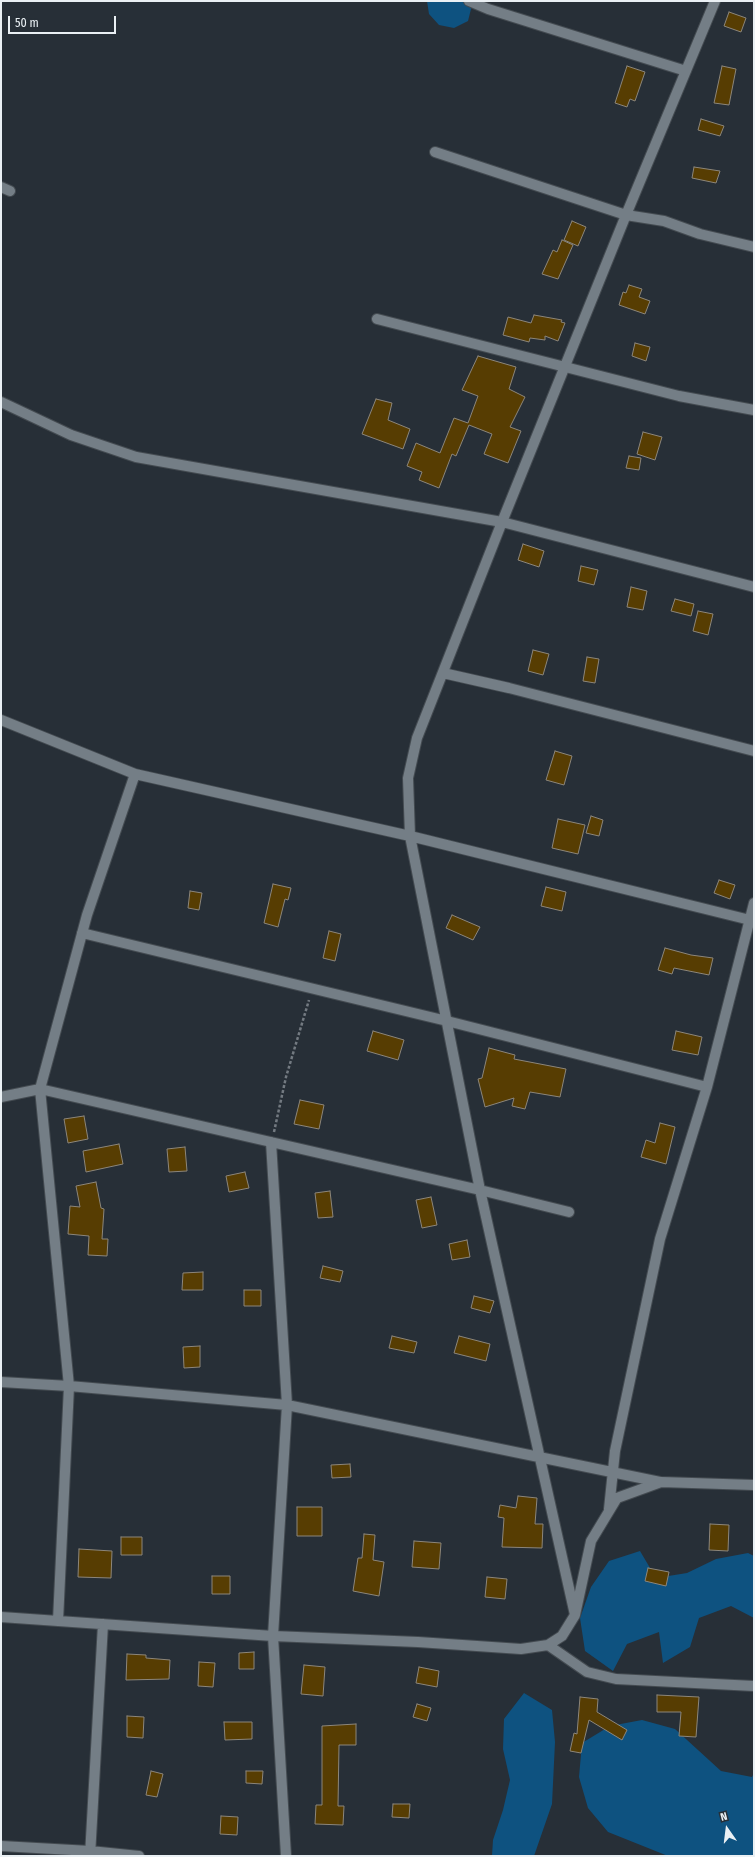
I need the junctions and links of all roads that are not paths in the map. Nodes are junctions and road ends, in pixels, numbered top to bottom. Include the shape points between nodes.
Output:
1 (469, 1) edge
2 (716, 1) edge
3 (489, 5) edge
4 (686, 71) junction
5 (435, 152) dead end
6 (626, 215) junction
7 (754, 247) edge
8 (377, 319) dead end
9 (564, 368) junction
10 (1, 402) edge
11 (754, 410) edge
12 (502, 522) junction
13 (754, 587) edge
14 (443, 673) junction
15 (1, 720) edge
16 (754, 751) edge
17 (135, 774) junction
18 (410, 836) junction
19 (754, 903) edge
20 (750, 920) junction
21 (82, 933) junction
22 (447, 1021) junction
23 (707, 1087) junction
24 (40, 1089) junction
25 (1, 1097) edge
26 (271, 1142) junction
27 (480, 1190) junction
28 (569, 1212) dead end
29 (1, 1382) edge
30 (69, 1386) junction
31 (287, 1405) junction
32 (539, 1458) junction
33 (613, 1472) junction
34 (661, 1482) junction
35 (754, 1485) edge
36 (608, 1513) junction
37 (574, 1615) junction
38 (1, 1617) edge
39 (58, 1621) junction
40 (103, 1624) junction
41 (273, 1636) junction
42 (548, 1645) junction
43 (754, 1686) edge
44 (1, 1846) edge
45 (90, 1853) edge
46 (139, 1856) edge
47 (286, 1856) edge

1 - 3 street
2 - 4 street
3 - 4 street
4 - 6 street
5 - 6 street
6 - 7 street via 664,221 700,234
6 - 9 street
8 - 9 street
9 - 11 street via 679,396
9 - 12 street
10 - 12 street via 71,435 136,457
12 - 13 street
12 - 14 street
14 - 16 street
14 - 18 street via 417,738 408,778
15 - 17 street
17 - 18 street
17 - 21 street
18 - 20 street
18 - 22 street
19 - 20 street
20 - 23 street
21 - 22 street
21 - 24 street
22 - 23 street
22 - 27 street
23 - 33 street via 660,1239 615,1451
24 - 25 street
24 - 26 street
24 - 30 street
26 - 27 street
26 - 31 street
27 - 28 street
27 - 32 street
29 - 30 street
30 - 31 street
30 - 39 street
31 - 32 street
31 - 41 street
32 - 33 street
32 - 37 street
33 - 34 street
33 - 36 street
34 - 35 street
34 - 36 street via 617,1498
36 - 37 street via 591,1541
37 - 42 street via 562,1636
38 - 39 street
39 - 40 street
40 - 41 street
40 - 45 street
41 - 42 street via 521,1649
41 - 47 street
42 - 43 street via 587,1672 616,1680
44 - 45 street
45 - 46 street

